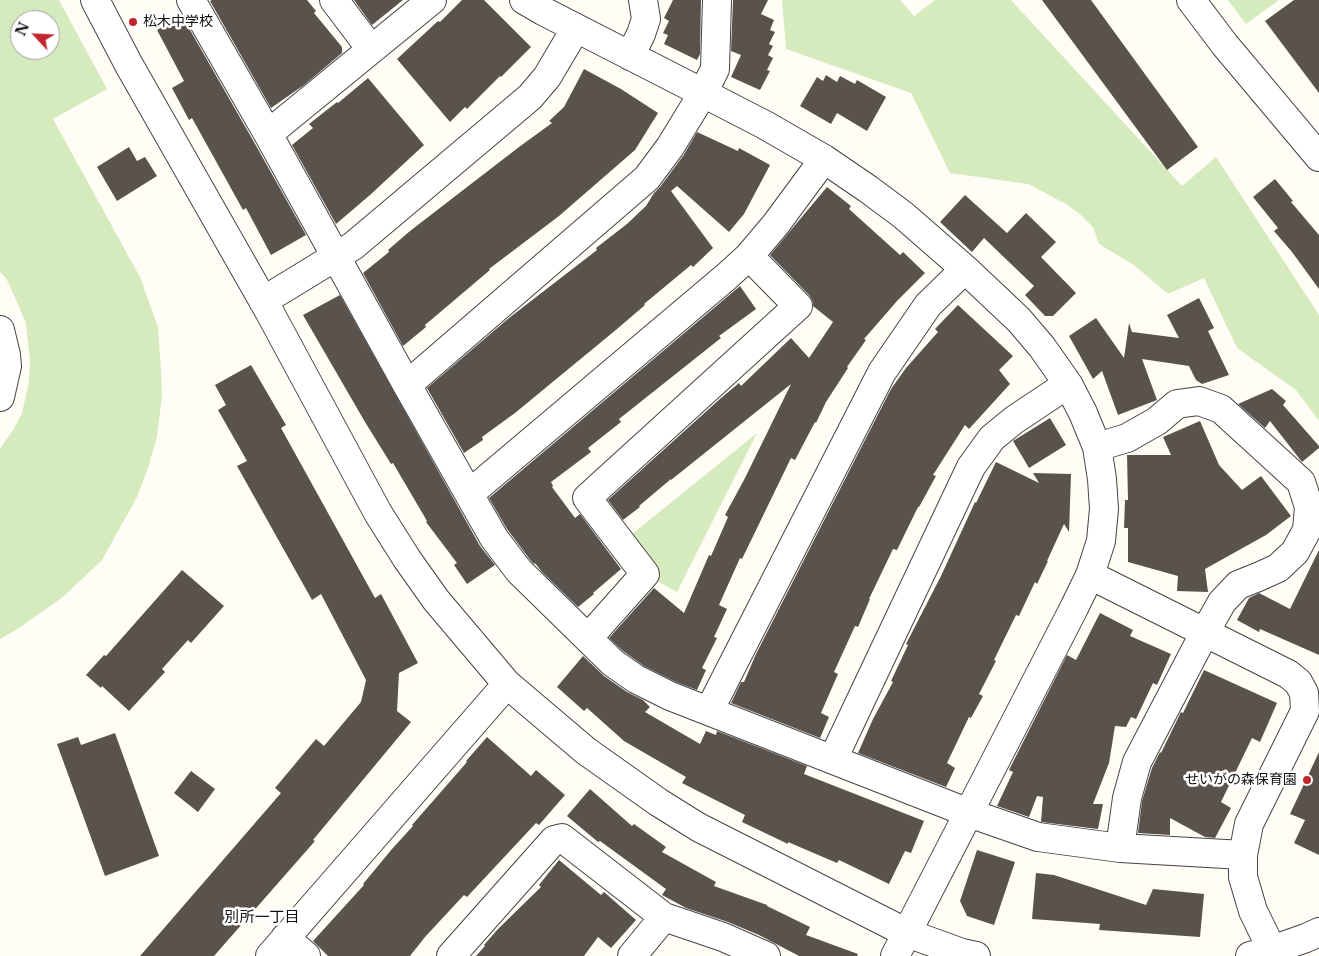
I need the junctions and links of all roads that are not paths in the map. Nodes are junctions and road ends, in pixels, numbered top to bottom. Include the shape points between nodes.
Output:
1 (94, 0) edge
2 (191, 0) edge
3 (334, 0) edge
4 (432, 0) edge
5 (524, 0) edge
6 (643, 0) edge
7 (717, 0) edge
8 (1191, 0) edge
9 (576, 28) junction
10 (371, 49) junction
11 (630, 56) junction
12 (703, 93) junction
13 (268, 134) junction
14 (1319, 157) edge
15 (824, 159) junction
16 (336, 256) junction
17 (749, 256) junction
18 (966, 269) junction
19 (263, 301) junction
20 (0, 330) edge
21 (1068, 384) junction
22 (407, 385) junction
23 (0, 397) edge
24 (1097, 447) junction
25 (469, 494) junction
26 (1090, 575) junction
27 (1205, 632) junction
28 (588, 638) junction
29 (507, 684) junction
30 (709, 711) junction
31 (834, 759) junction
32 (968, 813) junction
33 (1120, 848) junction
34 (1243, 855) junction
35 (664, 917) junction
36 (1319, 932) edge
37 (901, 944) edge
38 (277, 947) edge
39 (1265, 954) edge
40 (306, 956) edge
41 (451, 956) edge
42 (632, 956) edge
43 (766, 956) edge
44 (976, 956) edge

1 - 19 street
2 - 13 street
3 - 10 street
4 - 10 street
5 - 9 street
6 - 11 street via 646,19
7 - 12 street via 715,69
8 - 14 street
9 - 11 street
9 - 16 street via 547,78 530,97 353,246
10 - 13 street
11 - 12 street
12 - 15 street
12 - 22 street via 647,178
13 - 16 street
15 - 17 street
15 - 18 street via 904,215
16 - 19 street
16 - 22 street
17 - 25 street
17 - 28 street via 798,306 587,498 645,574
18 - 21 street via 1019,320
18 - 30 street via 928,305 882,372
19 - 29 street via 378,513 402,551 436,600
20 - 23 street via 7,366
21 - 24 street
21 - 31 street via 992,438 972,467
22 - 25 street
24 - 26 street via 1104,509 1101,541
24 - 27 street via 1127,438 1157,421 1177,404 1199,401 1221,409 1301,482 1309,507 1306,530 1295,552 1278,568 1238,585 1222,602
25 - 28 street via 494,538 520,570
26 - 27 street
26 - 32 street
27 - 33 street via 1137,762 1127,798
27 - 34 street via 1288,674 1304,693 1305,711 1249,824
28 - 30 street via 613,663 636,679
29 - 37 street via 586,751 658,802
29 - 38 street
30 - 31 street
31 - 32 street
32 - 33 street via 1038,837
32 - 37 street
33 - 34 street
34 - 39 street via 1243,877
35 - 41 street via 562,838 554,840
35 - 42 street
35 - 43 street
36 - 39 street
37 - 44 street
38 - 40 street

